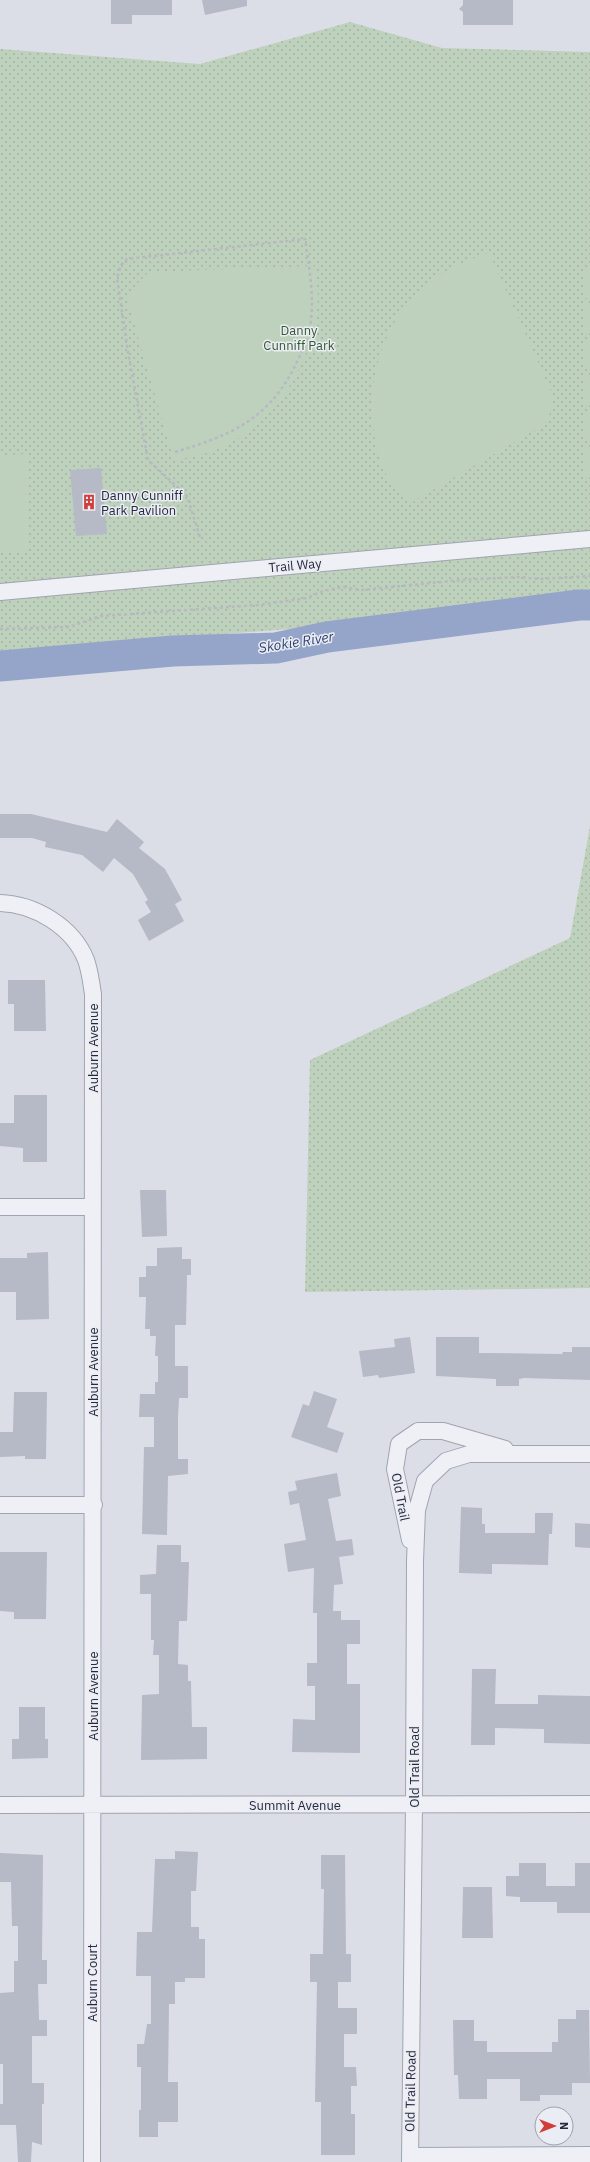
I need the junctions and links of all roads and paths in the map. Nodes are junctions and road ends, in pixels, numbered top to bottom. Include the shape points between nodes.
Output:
1 (176, 452) dead end
2 (200, 537) dead end
3 (590, 539) edge
4 (590, 576) edge
5 (0, 592) edge
6 (0, 629) edge
7 (0, 904) edge
8 (0, 1207) edge
9 (93, 1207) junction
10 (524, 1454) junction
11 (590, 1454) edge
12 (0, 1505) edge
13 (94, 1505) junction
14 (415, 1561) junction
15 (414, 1804) junction
16 (590, 1804) edge
17 (0, 1805) edge
18 (93, 1805) junction
19 (590, 2155) edge
20 (410, 2159) edge
21 (92, 2162) edge

1 - 2 path via 230,433 251,420 267,407 286,382 300,356 310,327 311,277 305,239 126,259 121,265 117,278 118,286 148,460 187,496
3 - 5 street, Trail Way
4 - 6 path via 461,580 362,590 343,587 323,591 307,598 258,605 101,616 69,626
7 - 9 street, Auburn Avenue via 26,906 56,922 68,933 86,959 93,994
8 - 9 street
9 - 13 street, Auburn Avenue
10 - 11 street, Old Trail Road
10 - 14 street, Old Trail Road via 469,1454 446,1461 426,1481 417,1510
10 - 14 street, Old Trail via 443,1431 418,1431 399,1444 395,1469
12 - 13 street
13 - 18 street, Auburn Avenue
14 - 15 street, Old Trail Road
15 - 16 street, Summit Avenue
15 - 18 street, Summit Avenue
15 - 20 street, Old Trail Road
17 - 18 street, Summit Avenue
18 - 21 street, Auburn Court
19 - 20 street

